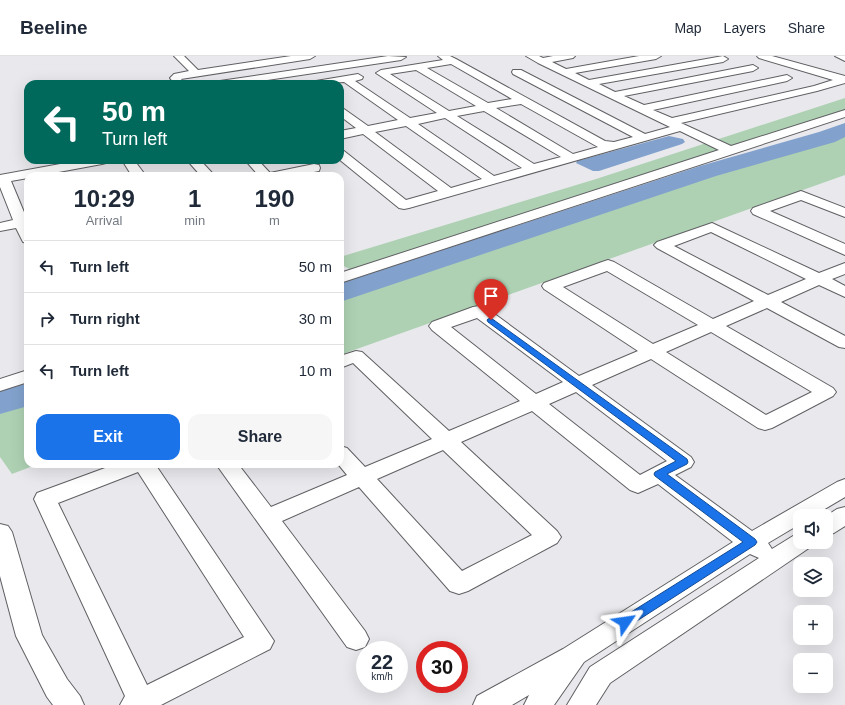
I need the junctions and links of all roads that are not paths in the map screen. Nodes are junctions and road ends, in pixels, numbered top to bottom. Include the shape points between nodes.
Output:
1 (179, 56) edge
2 (310, 56) edge
3 (408, 56) edge
4 (570, 56) edge
5 (656, 56) edge
6 (762, 56) edge
7 (795, 56) edge
8 (719, 57) edge
9 (270, 59) edge
10 (448, 59) edge
11 (228, 60) dead end
12 (363, 60) edge
13 (541, 61) edge
14 (236, 67) junction
15 (418, 67) junction
16 (760, 70) junction
17 (517, 72) junction
18 (564, 72) junction
19 (196, 73) junction
20 (374, 74) junction
21 (844, 77) edge
22 (482, 78) junction
23 (346, 79) junction
24 (177, 80) edge
25 (253, 80) edge
26 (340, 80) edge
27 (794, 81) junction
28 (588, 83) junction
29 (817, 88) junction
30 (614, 95) junction
31 (523, 100) junction
32 (485, 107) junction
33 (642, 108) junction
34 (845, 113) edge
35 (344, 114) edge
36 (447, 114) junction
37 (409, 122) junction
38 (671, 122) junction
39 (682, 127) junction
40 (365, 130) junction
41 (344, 134) edge
42 (644, 138) junction
43 (614, 146) junction
44 (731, 151) junction
45 (344, 157) edge
46 (572, 158) junction
47 (90, 164) edge
48 (198, 164) edge
49 (255, 164) edge
50 (310, 164) edge
51 (49, 165) edge
52 (533, 168) junction
53 (69, 171) edge
54 (24, 172) edge
55 (25, 172) edge
56 (204, 172) edge
57 (262, 172) edge
58 (294, 172) edge
59 (1, 179) edge
60 (492, 180) junction
61 (448, 192) junction
62 (845, 213) edge
63 (24, 220) edge
64 (24, 222) edge
65 (0, 227) edge
66 (845, 250) edge
67 (845, 268) edge
68 (344, 277) edge
69 (819, 280) junction
70 (845, 292) edge
71 (768, 302) junction
72 (712, 326) junction
73 (845, 343) edge
74 (652, 351) junction
75 (344, 360) edge
76 (24, 377) edge
77 (577, 384) junction
78 (0, 385) edge
79 (535, 402) junction
80 (446, 440) junction
81 (344, 457) edge
82 (126, 468) edge
83 (147, 468) edge
84 (230, 468) edge
85 (659, 474) junction
86 (362, 477) junction
87 (845, 487) edge
88 (845, 514) edge
89 (267, 518) junction
90 (833, 522) edge
91 (0, 532) edge
92 (751, 542) junction
93 (793, 547) edge
94 (774, 559) junction
95 (356, 639) dead end
96 (574, 654) junction
97 (64, 696) edge
98 (137, 703) edge
99 (487, 705) edge
100 (538, 705) edge
101 (581, 705) edge

1 - 19 street
2 - 9 street
3 - 12 street
4 - 13 street
5 - 18 street
6 - 21 street
7 - 21 street
8 - 16 street
8 - 28 street
9 - 14 street
10 - 15 street
10 - 22 street
11 - 14 street
12 - 20 street
12 - 25 street
13 - 17 street
13 - 18 street
14 - 19 street
15 - 20 street
15 - 32 street
16 - 27 street
16 - 30 street
17 - 22 street
17 - 42 street
18 - 28 street
19 - 24 street via 178,76 175,78
20 - 23 street
20 - 36 street
21 - 29 street
22 - 31 street
23 - 26 street
23 - 37 street
27 - 29 street
27 - 33 street
28 - 30 street
29 - 38 street
30 - 33 street
31 - 32 street
31 - 43 street via 602,144
32 - 36 street
32 - 46 street
33 - 38 street
34 - 44 street
35 - 40 street
36 - 37 street
36 - 52 street
37 - 40 street
37 - 60 street
38 - 39 street
39 - 42 street
39 - 44 street
40 - 41 street
40 - 61 street
42 - 43 street
43 - 46 street
44 - 68 street
45 - 61 street via 404,205
46 - 52 street
47 - 53 street
48 - 56 street
49 - 57 street
50 - 58 street via 314,168
51 - 53 street
51 - 55 street
52 - 60 street
54 - 59 street
59 - 63 street
60 - 61 street
62 - 66 street via 802,195 758,211
64 - 65 street
67 - 69 street
69 - 70 street
69 - 71 street
69 - 71 street via 712,227 662,245
71 - 72 street
71 - 73 street
72 - 74 street
72 - 74 street via 608,265 550,286
72 - 74 street via 826,392 765,424
74 - 77 street
75 - 80 street via 356,356
76 - 78 street
77 - 79 street
77 - 79 street via 479,311 438,326
77 - 85 street via 683,462
79 - 80 street
79 - 85 street via 638,484
80 - 86 street
80 - 86 street via 549,537 459,584
81 - 86 street
82 - 98 street via 45,499
83 - 98 street via 261,641
84 - 89 street
85 - 92 street
86 - 89 street
87 - 92 street
88 - 90 street
89 - 95 street
91 - 97 street via 29,636
92 - 94 street
92 - 96 street
93 - 94 street
94 - 101 street via 600,675
96 - 99 street
96 - 100 street

